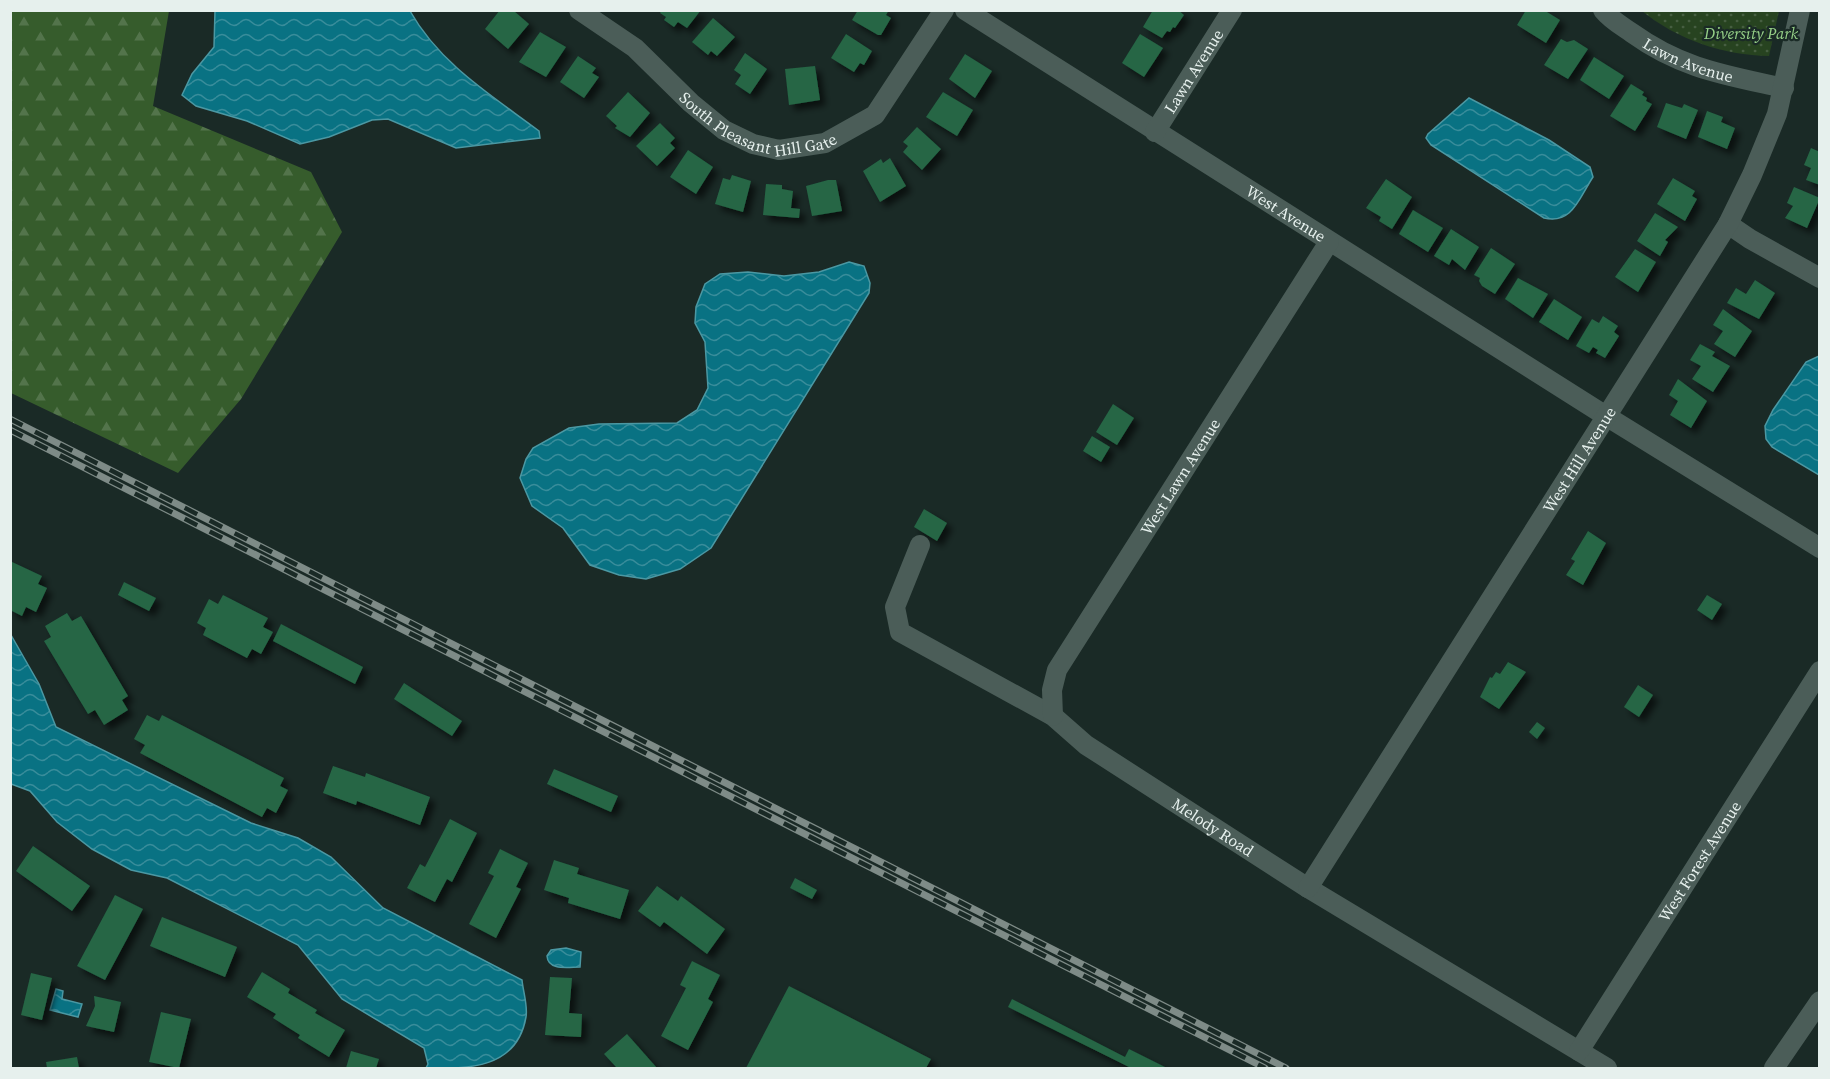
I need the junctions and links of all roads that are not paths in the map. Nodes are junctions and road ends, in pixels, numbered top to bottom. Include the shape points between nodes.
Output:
1 (579, 10) edge
2 (944, 10) edge
3 (965, 10) edge
4 (1232, 10) edge
5 (1603, 10) edge
6 (1800, 10) edge
7 (1784, 88) junction
8 (1155, 132) junction
9 (1728, 224) junction
10 (1329, 242) junction
11 (1820, 279) edge
12 (1606, 416) junction
13 (920, 545) dead end
14 (1820, 548) edge
15 (1820, 671) edge
16 (1053, 717) junction
17 (1308, 888) junction
18 (1820, 1001) edge
19 (1579, 1051) junction
20 (1607, 1068) edge
21 (1774, 1068) edge

1 - 2 street, South Pleasant Hill Gate via 635,48 724,130 753,144 779,150 825,143 875,115
3 - 8 street, West Avenue
4 - 8 street, Lawn Avenue
5 - 7 street, Lawn Avenue via 1656,50 1676,60
6 - 7 street, West Hill Avenue
7 - 9 street, West Hill Avenue via 1752,175
8 - 10 street, West Avenue
9 - 11 street
9 - 12 street, West Hill Avenue
10 - 12 street, West Avenue
10 - 16 street, West Lawn Avenue via 1057,670 1052,690
12 - 14 street, West Avenue
12 - 17 street, West Hill Avenue
13 - 16 street, Melody Road via 895,607 900,632
15 - 19 street, West Forest Avenue
16 - 17 street, Melody Road via 1086,746
17 - 19 street, Melody Road
18 - 21 street
19 - 20 street, Melody Road

